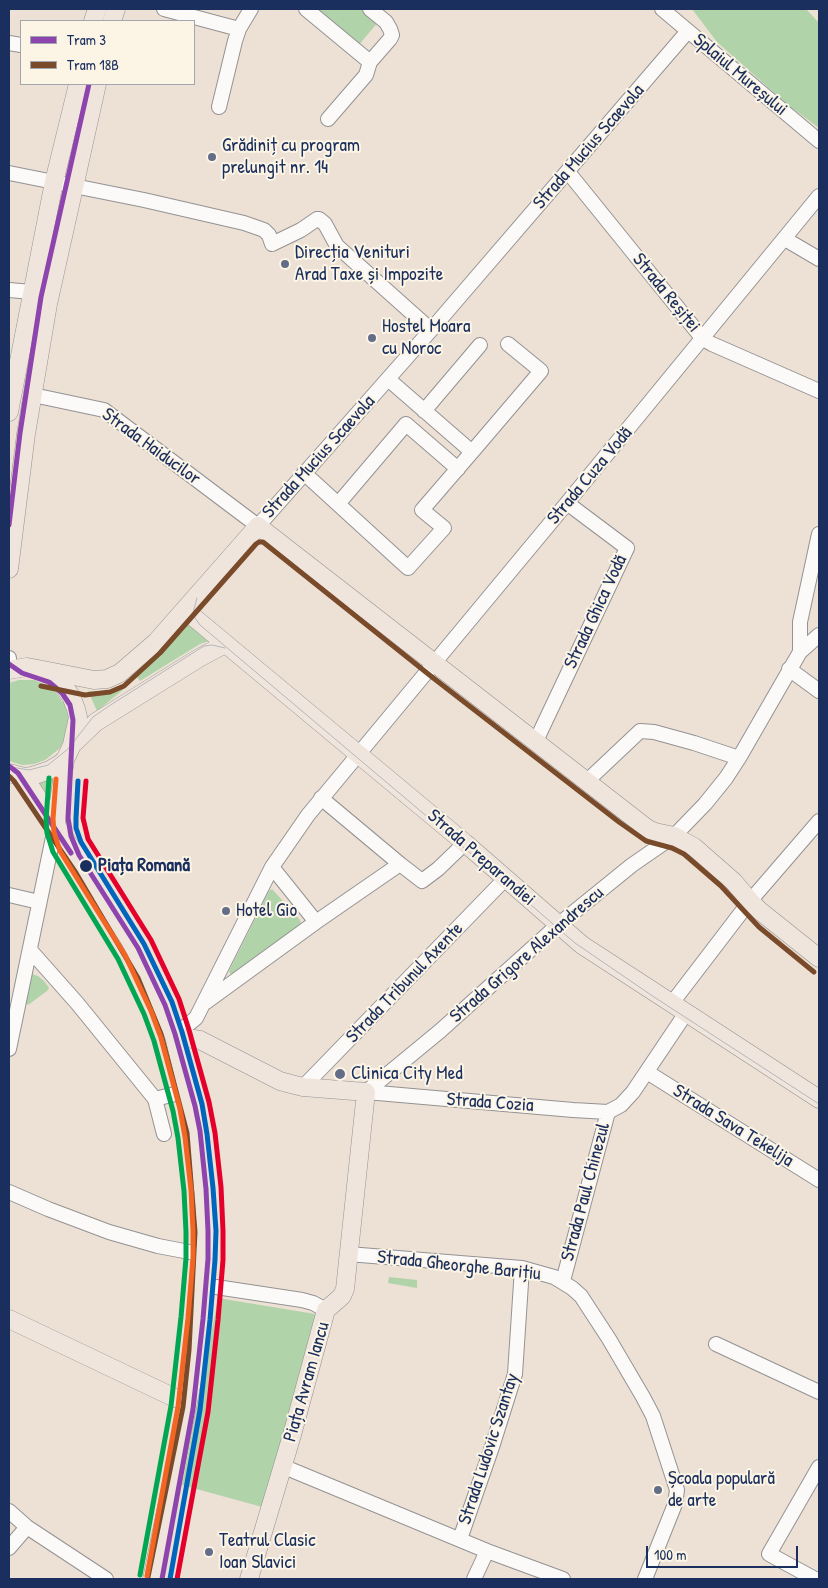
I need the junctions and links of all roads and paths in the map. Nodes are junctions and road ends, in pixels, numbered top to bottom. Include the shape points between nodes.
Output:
1 (164, 9) edge
2 (251, 9) edge
3 (306, 9) edge
4 (370, 9) edge
5 (662, 9) edge
6 (239, 29) junction
7 (688, 31) junction
8 (370, 62) junction
9 (78, 85) edge
10 (97, 85) edge
11 (219, 107) dead end
12 (328, 119) dead end
13 (819, 141) edge
14 (568, 172) junction
15 (9, 173) edge
16 (54, 182) junction
17 (74, 186) junction
18 (819, 196) edge
19 (786, 239) junction
20 (819, 259) edge
21 (9, 290) edge
22 (32, 292) junction
23 (431, 330) junction
24 (703, 338) junction
25 (508, 344) dead end
26 (480, 345) dead end
27 (388, 380) junction
28 (819, 390) edge
29 (33, 395) junction
30 (9, 412) edge
31 (424, 412) junction
32 (472, 452) junction
33 (458, 468) junction
34 (304, 473) junction
35 (567, 503) junction
36 (338, 504) junction
37 (258, 526) junction
38 (819, 534) edge
39 (9, 569) edge
40 (185, 610) junction
41 (800, 622) junction
42 (819, 630) edge
43 (819, 634) edge
44 (225, 644) junction
45 (800, 652) junction
46 (9, 661) edge
47 (435, 664) junction
48 (33, 668) junction
49 (790, 669) junction
50 (819, 691) edge
51 (535, 742) junction
52 (68, 752) junction
53 (358, 754) junction
54 (739, 758) junction
55 (16, 775) edge
56 (586, 782) junction
57 (321, 798) junction
58 (56, 823) junction
59 (818, 825) edge
60 (674, 836) junction
61 (465, 843) junction
62 (400, 864) junction
63 (272, 867) junction
64 (506, 878) junction
65 (9, 895) edge
66 (750, 901) junction
67 (39, 902) junction
68 (316, 922) junction
69 (558, 925) junction
70 (30, 950) junction
71 (819, 958) edge
72 (672, 1003) junction
73 (203, 1004) junction
74 (686, 1013) junction
75 (174, 1036) junction
76 (9, 1049) edge
77 (647, 1072) junction
78 (302, 1087) junction
79 (187, 1091) junction
80 (366, 1092) junction
81 (155, 1098) junction
82 (819, 1100) edge
83 (608, 1112) junction
84 (164, 1134) dead end
85 (819, 1180) edge
86 (9, 1192) edge
87 (348, 1254) junction
88 (205, 1255) junction
89 (522, 1268) junction
90 (562, 1281) junction
91 (203, 1285) junction
92 (326, 1310) junction
93 (9, 1318) edge
94 (716, 1344) dead end
95 (819, 1392) edge
96 (188, 1401) junction
97 (282, 1466) junction
98 (819, 1467) edge
99 (9, 1511) edge
100 (27, 1527) junction
101 (460, 1539) junction
102 (9, 1548) edge
103 (487, 1551) junction
104 (106, 1579) edge
105 (152, 1579) edge
106 (249, 1579) edge
107 (474, 1579) edge
108 (563, 1579) edge
109 (645, 1579) edge
110 (815, 1579) edge

1 - 6 street
2 - 6 street
3 - 8 street
4 - 8 street via 386,22 392,35
5 - 7 street, Splaiul Mureșului
6 - 11 street
7 - 13 street, Splaiul Mureșului
7 - 14 street, Strada Mucius Scaevola
8 - 12 street via 366,75
9 - 16 main road
10 - 17 main road
14 - 23 street, Strada Mucius Scaevola
14 - 24 street, Strada Reșiței
15 - 16 street
16 - 17 street
16 - 22 main road
17 - 23 street via 257,227 269,235 272,244 317,219 322,220 337,246
17 - 29 main road via 48,304
18 - 19 street, Strada Cuza Vodă
19 - 20 street
19 - 24 street, Strada Cuza Vodă
21 - 22 street
22 - 30 main road
23 - 27 street, Strada Mucius Scaevola
24 - 28 street, Strada Reșiței
24 - 35 street, Strada Cuza Vodă
25 - 32 street via 541,371
26 - 31 street
27 - 31 street
27 - 34 street, Strada Mucius Scaevola
29 - 37 street, Strada Haiducilor via 104,410
29 - 39 main road
31 - 32 street
32 - 33 street
33 - 36 street via 406,424
33 - 36 street via 422,510 444,528 408,568
34 - 36 street
34 - 37 street, Strada Mucius Scaevola
35 - 47 street, Strada Cuza Vodă
35 - 51 street, Strada Ghica Vodă via 627,548
37 - 40 main road, Strada Mucius Scaevola
37 - 47 main road
38 - 41 street
40 - 44 main road, Strada Preparandiei
40 - 48 main road, Strada Mucius Scaevola via 156,642 112,677 94,680
41 - 42 street
41 - 45 street
43 - 45 street, Strada Grigore Alexandrescu
44 - 52 main road via 96,722
44 - 53 main road, Strada Preparandiei
45 - 49 street, Strada Grigore Alexandrescu
46 - 48 main road
47 - 51 main road
47 - 53 street, Strada Cuza Vodă
48 - 52 main road via 60,682 74,701 78,717
49 - 50 street
49 - 54 street, Strada Grigore Alexandrescu
51 - 56 main road
52 - 55 main road via 56,767 40,774
52 - 58 main road
53 - 57 street
53 - 61 main road, Strada Preparandiei
54 - 56 street via 654,732 640,731
54 - 60 street, Strada Grigore Alexandrescu via 705,804
55 - 58 main road
56 - 60 main road via 648,829
57 - 62 street
57 - 63 street
58 - 67 street
58 - 75 main road via 140,957
59 - 66 street
60 - 66 main road via 713,862
60 - 69 street, Strada Grigore Alexandrescu via 632,865
61 - 62 street via 422,881
61 - 64 main road, Strada Preparandiei
62 - 68 street
63 - 68 street
63 - 73 street
64 - 69 main road, Strada Preparandiei
64 - 78 street, Strada Tribunul Axente
65 - 67 street
66 - 71 main road
66 - 72 street
67 - 70 street
68 - 73 street
69 - 72 main road, Strada Preparandiei via 582,945
69 - 80 street, Strada Grigore Alexandrescu via 440,1031
70 - 76 street
70 - 81 street
72 - 74 main road, Strada Preparandiei
73 - 75 street via 196,1018
74 - 77 street, Strada Paul Chinezul
74 - 82 main road, Strada Preparandiei
75 - 78 main road, Strada Cozia via 200,1040 280,1081
75 - 79 main road
77 - 83 street, Strada Paul Chinezul via 627,1100
77 - 85 street, Strada Sava Tekelija
78 - 80 main road, Strada Cozia
79 - 81 street
79 - 88 main road via 198,1144 205,1214
80 - 83 street, Strada Cozia
80 - 87 main road
81 - 84 street
83 - 90 street, Strada Paul Chinezul
86 - 88 street via 109,1232
87 - 89 street, Strada Gheorghe Barițiu
87 - 92 main road via 344,1293
88 - 91 main road
89 - 90 street, Strada Gheorghe Barițiu
89 - 101 street, Strada Ludovic Szantay via 515,1374
90 - 109 street, Strada Gheorghe Barițiu via 581,1296 643,1397 653,1416 675,1484 675,1504
91 - 92 street, Piața Avram Iancu via 302,1300
91 - 96 main road via 197,1354
92 - 97 main road, Piața Avram Iancu
93 - 96 main road via 175,1398
94 - 95 street
96 - 105 main road
97 - 101 street
97 - 106 main road, Piața Avram Iancu
98 - 110 street via 769,1554
99 - 100 street
100 - 102 street
100 - 104 street
101 - 103 street
103 - 107 street
103 - 108 street

